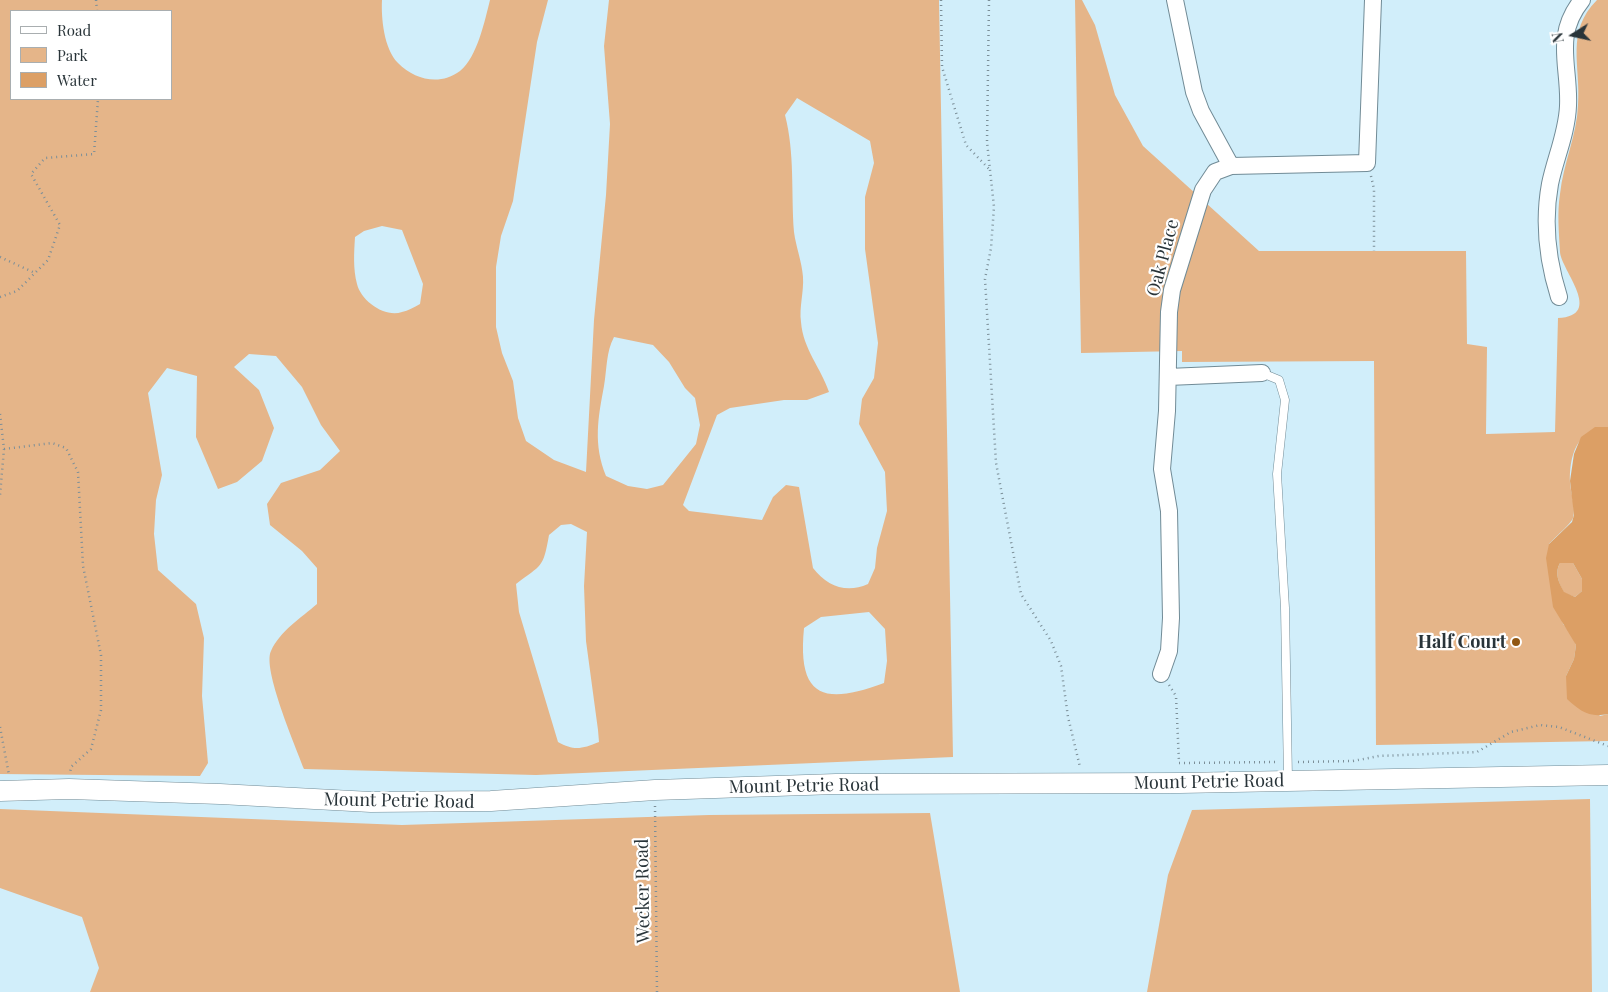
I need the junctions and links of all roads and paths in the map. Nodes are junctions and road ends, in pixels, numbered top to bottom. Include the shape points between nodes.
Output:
1 (941, 0) edge
2 (989, 0) edge
3 (1175, 0) edge
4 (1373, 0) edge
5 (1582, 0) edge
6 (98, 100) edge
7 (1367, 163) junction
8 (1231, 166) junction
9 (992, 172) junction
10 (1374, 251) dead end
11 (0, 257) edge
12 (35, 273) junction
13 (0, 297) edge
14 (1559, 298) dead end
15 (1262, 373) joint
16 (1168, 378) junction
17 (0, 414) edge
18 (4, 449) junction
19 (0, 495) edge
20 (1161, 674) joint
21 (0, 727) edge
22 (1608, 746) edge
23 (1179, 763) junction
24 (1288, 771) junction
25 (1608, 775) edge
26 (1083, 783) junction
27 (1180, 783) junction
28 (69, 789) junction
29 (655, 790) junction
30 (6, 791) edge
31 (657, 992) edge

1 - 9 path via 942,67 966,145
2 - 9 path via 987,142
3 - 8 street via 1194,92
4 - 7 street
5 - 14 street via 1571,15 1565,34 1568,107 1548,196 1549,264
6 - 12 path via 94,154 45,158 31,174 60,225 48,260
7 - 8 street, Oak Place
7 - 10 path via 1374,189
8 - 16 street, Oak Place via 1214,172 1203,190 1183,249 1169,312
9 - 26 path via 994,207 985,279 996,463 1022,594 1051,641 1061,666 1068,717
11 - 12 path
12 - 13 path via 17,291
15 - 16 street
15 - 24 lane via 1280,380 1285,400 1278,474
16 - 20 street, Oak Place via 1162,469 1169,512 1171,618 1169,651
17 - 18 path
18 - 19 path
18 - 28 path via 52,442 66,448 78,472 83,566 101,655 101,710 91,749 71,767
20 - 23 path via 1176,696
21 - 30 path
22 - 24 path via 1559,727 1540,725 1511,732 1477,752 1379,756
23 - 24 path
23 - 27 path
24 - 25 street, Mount Petrie Road
24 - 27 street, Mount Petrie Road
26 - 27 street, Mount Petrie Road
26 - 29 street, Mount Petrie Road via 836,784
28 - 29 street, Mount Petrie Road via 371,802 491,801
28 - 30 street, Mount Petrie Road
29 - 31 path, Wecker Road

